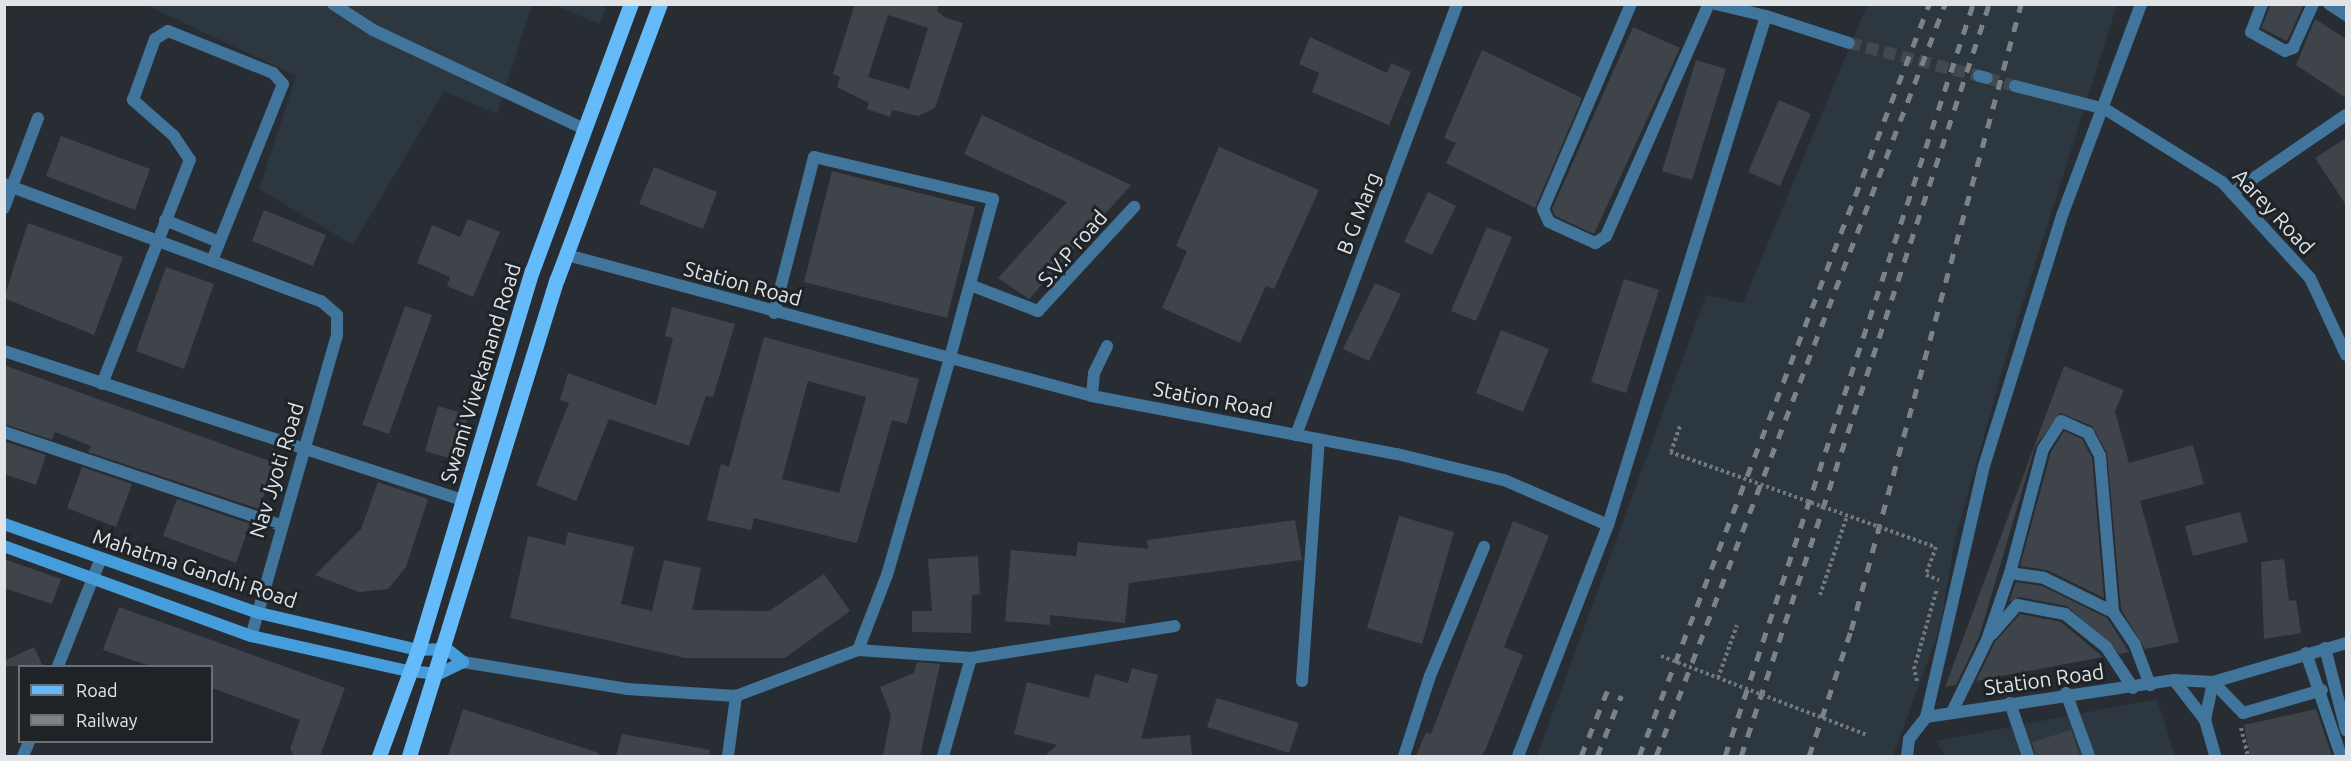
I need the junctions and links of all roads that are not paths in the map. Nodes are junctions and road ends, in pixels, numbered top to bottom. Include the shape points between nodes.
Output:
1 (333, 4) edge
2 (631, 4) edge
3 (660, 4) edge
4 (1457, 4) edge
5 (1631, 4) edge
6 (1709, 4) edge
7 (1716, 4) edge
8 (2141, 4) edge
9 (2262, 4) edge
10 (2313, 4) edge
11 (2330, 4) edge
12 (2346, 15) edge
13 (1766, 16) junction
14 (1850, 43) tunnel mouth
15 (2014, 86) tunnel mouth
16 (2105, 109) junction
17 (2346, 115) edge
18 (38, 118) dead end
19 (585, 129) junction
20 (9, 186) edge
21 (2232, 193) junction
22 (1134, 207) dead end
23 (4, 208) edge
24 (165, 220) junction
25 (156, 240) junction
26 (219, 242) junction
27 (567, 255) junction
28 (212, 261) junction
29 (970, 285) junction
30 (774, 313) junction
31 (1107, 346) dead end
32 (4, 351) edge
33 (951, 354) junction
34 (2346, 355) edge
35 (102, 384) junction
36 (1092, 396) junction
37 (4, 432) edge
38 (1296, 435) junction
39 (1319, 440) junction
40 (303, 450) junction
41 (463, 500) junction
42 (4, 524) edge
43 (280, 525) junction
44 (1608, 525) junction
45 (4, 546) edge
46 (1484, 547) dead end
47 (100, 558) junction
48 (2010, 573) junction
49 (94, 579) junction
50 (255, 612) junction
51 (2114, 612) junction
52 (1175, 626) dead end
53 (251, 636) junction
54 (1987, 640) junction
55 (2346, 643) edge
56 (2325, 648) junction
57 (447, 649) junction
58 (418, 650) junction
59 (858, 650) junction
60 (2306, 653) junction
61 (971, 658) junction
62 (463, 662) junction
63 (58, 665) edge
64 (408, 671) junction
65 (438, 674) junction
66 (2174, 680) junction
67 (1302, 681) dead end
68 (2213, 682) junction
69 (2150, 685) junction
70 (2133, 688) junction
71 (2322, 690) junction
72 (2066, 693) junction
73 (736, 696) junction
74 (2010, 702) junction
75 (1952, 712) junction
76 (1926, 717) junction
77 (2205, 720) junction
78 (2346, 730) edge
79 (379, 756) edge
80 (409, 756) edge
81 (728, 756) edge
82 (943, 756) edge
83 (1404, 756) edge
84 (1518, 756) edge
85 (1907, 756) edge
86 (2028, 756) edge
87 (2089, 756) edge
88 (2215, 756) edge
89 (2341, 756) edge

1 - 19 street via 374,30
2 - 19 main road, Swami Vivekanand Road
3 - 27 main road
4 - 38 street, B G Marg
5 - 6 street via 1543,209 1549,222 1595,243 1606,236
7 - 13 street
8 - 16 street
9 - 10 street via 2251,32 2285,51 2293,48
11 - 12 street
13 - 14 street
13 - 44 street
15 - 16 street, Aarey Road
16 - 21 street, Aarey Road
16 - 76 street via 2063,213 1984,466
17 - 21 street
18 - 20 street
19 - 41 main road, Swami Vivekanand Road via 532,271
20 - 23 street
20 - 25 street
21 - 34 street, Aarey Road via 2310,278
22 - 29 street, S.V.P road via 1038,310
24 - 25 street
24 - 26 street
24 - 26 street via 190,160 132,93 155,39 168,31 273,73 283,84
25 - 28 street
25 - 35 street
26 - 28 street
27 - 30 street, Station Road
27 - 57 main road
28 - 40 street, Nav Jyoti Road via 321,301 337,315 337,335
29 - 30 street via 993,199 814,157
29 - 33 street
30 - 33 street, Station Road
31 - 36 street via 1094,373
32 - 35 street
33 - 36 street, Station Road
33 - 59 street via 887,575
35 - 40 street
36 - 38 street, Station Road
37 - 43 street
38 - 39 street, Station Road
39 - 44 street, Station Road via 1504,480
39 - 67 street
40 - 41 street
40 - 43 street, Nav Jyoti Road
41 - 58 main road, Swami Vivekanand Road
42 - 47 main road, Mahatma Gandhi Road
43 - 50 street, Nav Jyoti Road
44 - 84 street
45 - 49 main road, Mahatma Gandhi Road
46 - 83 street via 1430,676
47 - 49 street
47 - 50 main road, Mahatma Gandhi Road
48 - 51 street via 2044,578
48 - 51 street via 2043,449 2061,421 2088,433 2100,456
48 - 54 street
49 - 53 main road, Mahatma Gandhi Road
49 - 63 street
50 - 53 street, Nav Jyoti Road
50 - 58 main road, Mahatma Gandhi Road
51 - 69 street via 2135,645
52 - 61 street
53 - 64 main road, Mahatma Gandhi Road
54 - 70 street via 2017,605 2065,614 2106,647
54 - 75 street
55 - 56 street, Station Road
56 - 60 street, Station Road
56 - 78 street
57 - 58 main road, Mahatma Gandhi Road
57 - 62 main road
57 - 65 main road
58 - 64 main road, Swami Vivekanand Road
59 - 61 street
59 - 73 street
60 - 68 street, Station Road
60 - 71 street
61 - 82 street
62 - 65 main road
62 - 73 street via 627,689
64 - 65 main road, Mahatma Gandhi Road
64 - 79 main road, Swami Vivekanand Road
65 - 80 main road
66 - 68 street, Station Road
66 - 69 street, Station Road
66 - 77 street
68 - 71 street via 2243,713
68 - 77 street
69 - 70 street, Station Road
70 - 72 street, Station Road
71 - 89 street
72 - 74 street, Station Road
72 - 87 street
73 - 81 street
74 - 75 street, Station Road
74 - 86 street
75 - 76 street, Station Road
76 - 85 street via 1909,739
77 - 88 street

